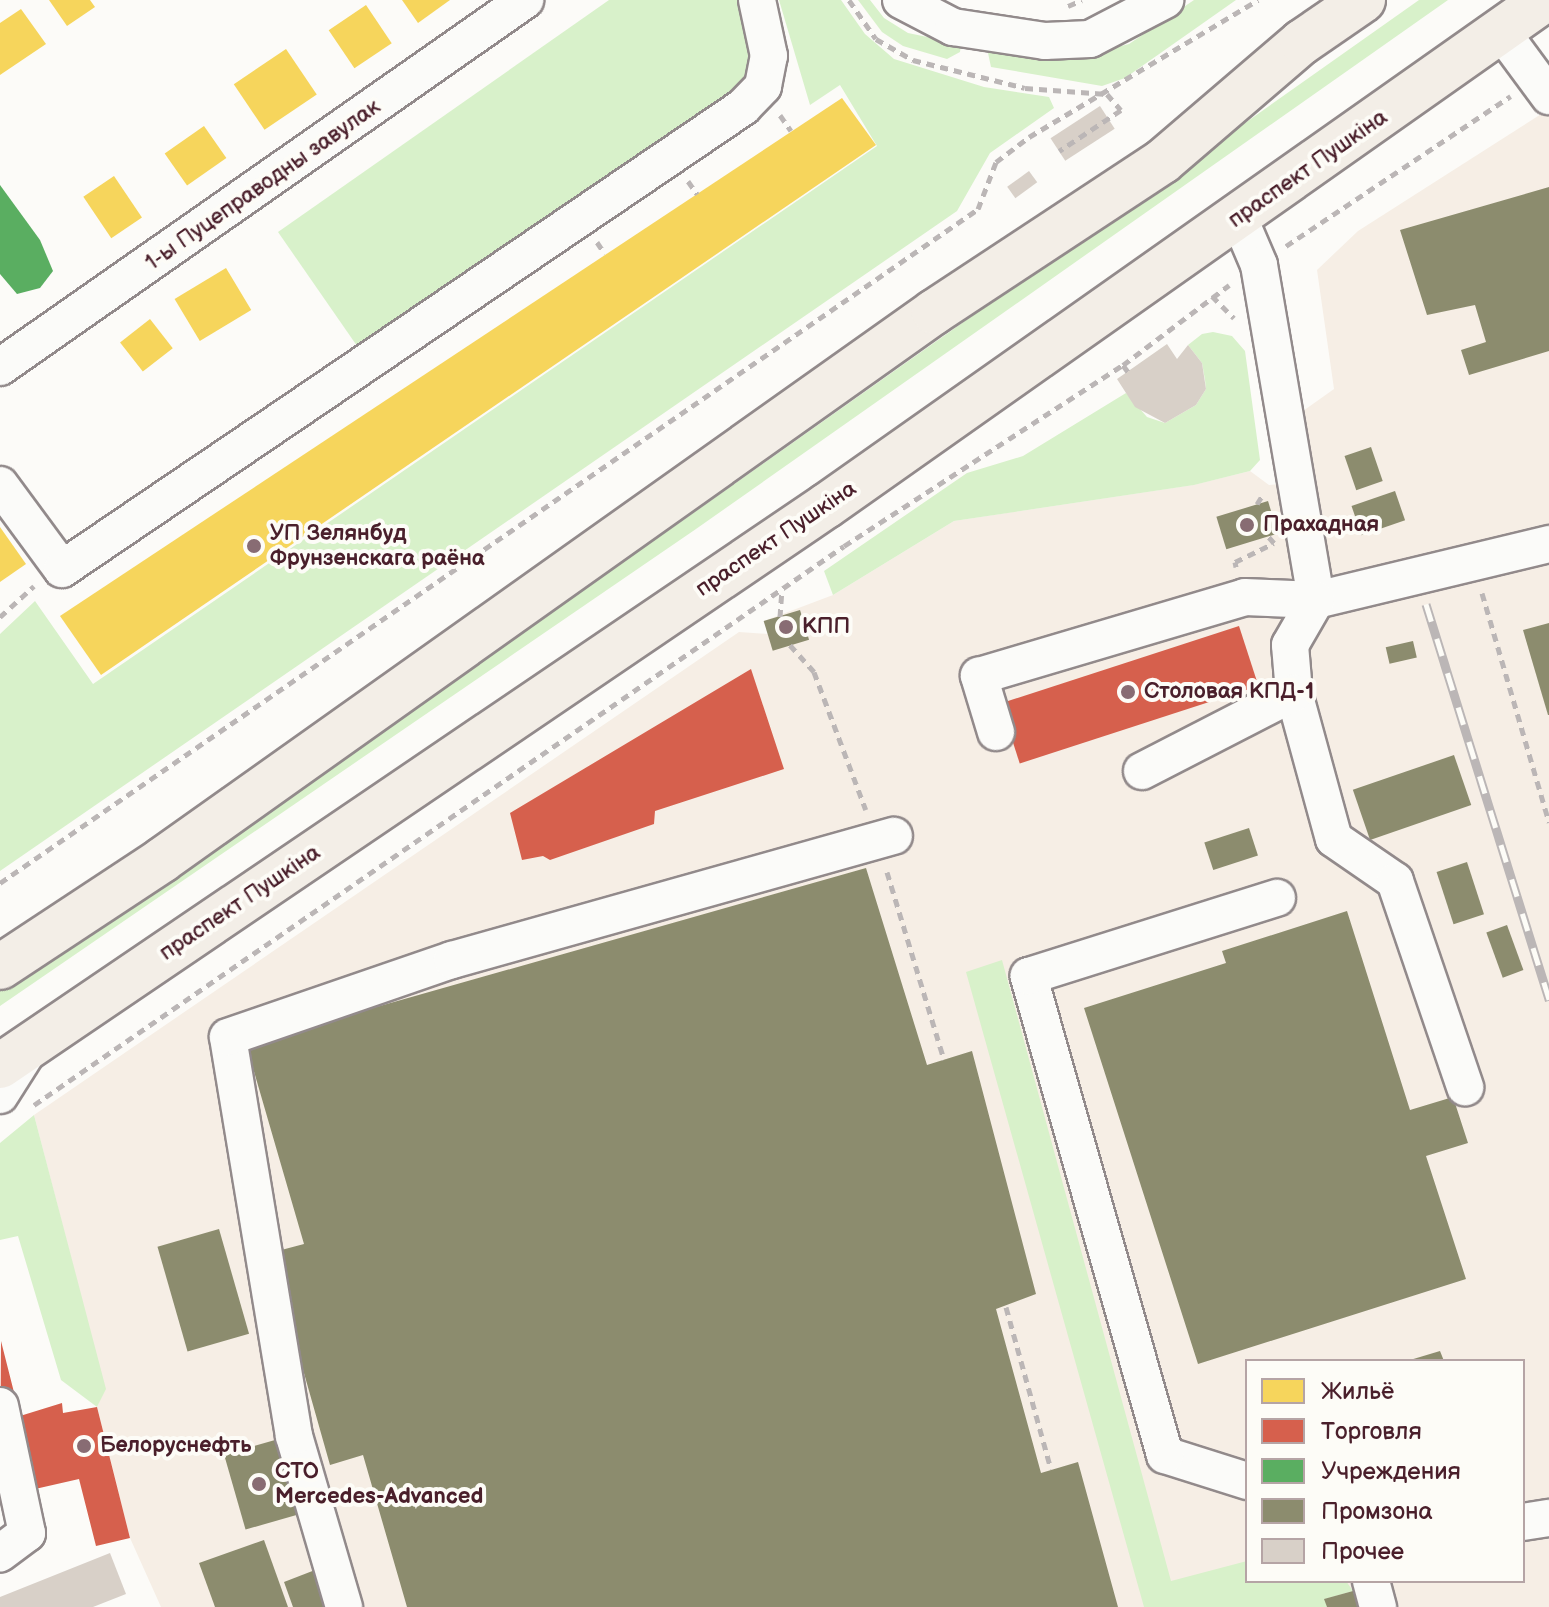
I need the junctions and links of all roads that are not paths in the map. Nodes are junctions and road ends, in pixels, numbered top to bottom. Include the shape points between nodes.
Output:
1 (525, 0) edge
2 (757, 0) edge
3 (901, 0) edge
4 (1165, 0) edge
5 (1363, 0) edge
6 (1544, 0) edge
7 (1501, 31) junction
8 (1543, 88) edge
9 (1239, 218) junction
10 (0, 367) edge
11 (0, 485) edge
12 (1549, 544) edge
13 (1316, 600) junction
14 (1294, 693) junction
15 (996, 732) dead end
16 (1142, 771) dead end
17 (894, 836) dead end
18 (1277, 898) dead end
19 (0, 967) edge
20 (16, 1054) edge
21 (1465, 1087) dead end
22 (13, 1103) edge
23 (0, 1406) edge
24 (1245, 1480) edge
25 (1549, 1518) edge
26 (1525, 1522) edge
27 (0, 1553) edge
28 (1372, 1583) edge
29 (344, 1607) edge
30 (1378, 1607) edge

1 - 10 street, 1-ы Пуцеправодны завулак
2 - 11 street via 769,56 763,86 743,107 62,569
3 - 4 street via 953,27 1045,41 1090,39
5 - 19 main road via 1302,42 1163,161 934,312 162,860
6 - 7 main road, праспект Пушкіна
7 - 8 street
7 - 9 main road, праспект Пушкіна
9 - 13 street via 1259,265
9 - 20 main road, праспект Пушкіна via 826,506
12 - 13 street
13 - 14 street via 1290,645
13 - 15 street via 1245,597 979,676
14 - 16 street
14 - 21 street via 1334,839 1395,881
17 - 29 street via 452,960 228,1037 294,1436
18 - 24 street via 1029,976 1165,1455
20 - 22 street
23 - 27 street via 22,1490 27,1533
25 - 26 street
28 - 30 street

